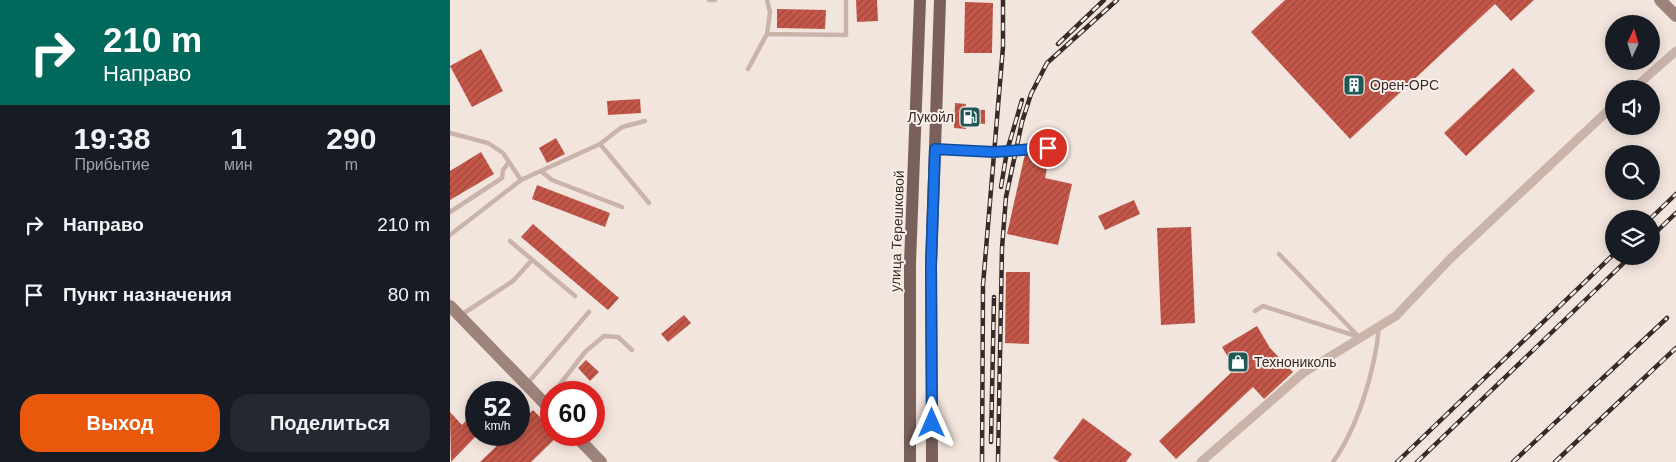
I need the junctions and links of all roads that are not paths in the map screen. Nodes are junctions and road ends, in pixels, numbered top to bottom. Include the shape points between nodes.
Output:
1 (709, 0) edge
2 (715, 0) edge
3 (767, 0) edge
4 (846, 0) edge
5 (920, 0) edge
6 (940, 0) edge
7 (1660, 0) edge
8 (1676, 16) edge
9 (767, 34) junction
10 (1676, 51) edge
11 (748, 69) dead end
12 (1643, 80) edge
13 (1605, 113) edge
14 (645, 121) dead end
15 (450, 133) edge
16 (600, 144) junction
17 (915, 148) junction
18 (1048, 148) dead end
19 (935, 149) junction
20 (509, 162) junction
21 (541, 171) junction
22 (522, 180) junction
23 (649, 203) dead end
24 (622, 207) dead end
25 (450, 212) edge
26 (450, 235) edge
27 (510, 241) dead end
28 (1279, 254) dead end
29 (532, 260) junction
30 (575, 296) dead end
31 (450, 306) edge
32 (589, 312) dead end
33 (1255, 312) dead end
34 (459, 316) junction
35 (1379, 326) junction
36 (1359, 337) junction
37 (632, 350) dead end
38 (522, 381) edge
39 (529, 381) edge
40 (562, 381) edge
41 (530, 388) edge
42 (540, 397) edge
43 (586, 446) edge
44 (601, 462) edge
45 (910, 462) edge
46 (932, 462) edge
47 (1201, 462) edge
48 (1333, 462) edge

1 - 2 lane
3 - 9 lane via 770,12
4 - 9 lane via 846,35
5 - 17 main road, улица Терешковой
6 - 19 main road
7 - 8 street
9 - 11 lane
10 - 12 street
13 - 35 street via 1450,259 1396,316
14 - 16 lane via 622,127
15 - 20 lane via 488,143
16 - 21 lane
16 - 23 lane
17 - 19 main road
17 - 45 main road, улица Терешковой via 910,263
18 - 19 lane via 994,152
19 - 46 main road via 931,265
20 - 22 lane
20 - 25 lane via 502,178
21 - 22 lane
21 - 24 lane via 552,180
22 - 26 lane
27 - 29 lane
28 - 36 lane
29 - 30 lane
29 - 34 lane via 513,281
31 - 34 street
32 - 39 lane
33 - 36 lane via 1263,306
34 - 38 street
35 - 36 street
35 - 48 lane via 1377,350 1359,414
36 - 47 street via 1303,373
37 - 40 lane via 618,336 604,336 584,352
41 - 42 street
43 - 44 street

